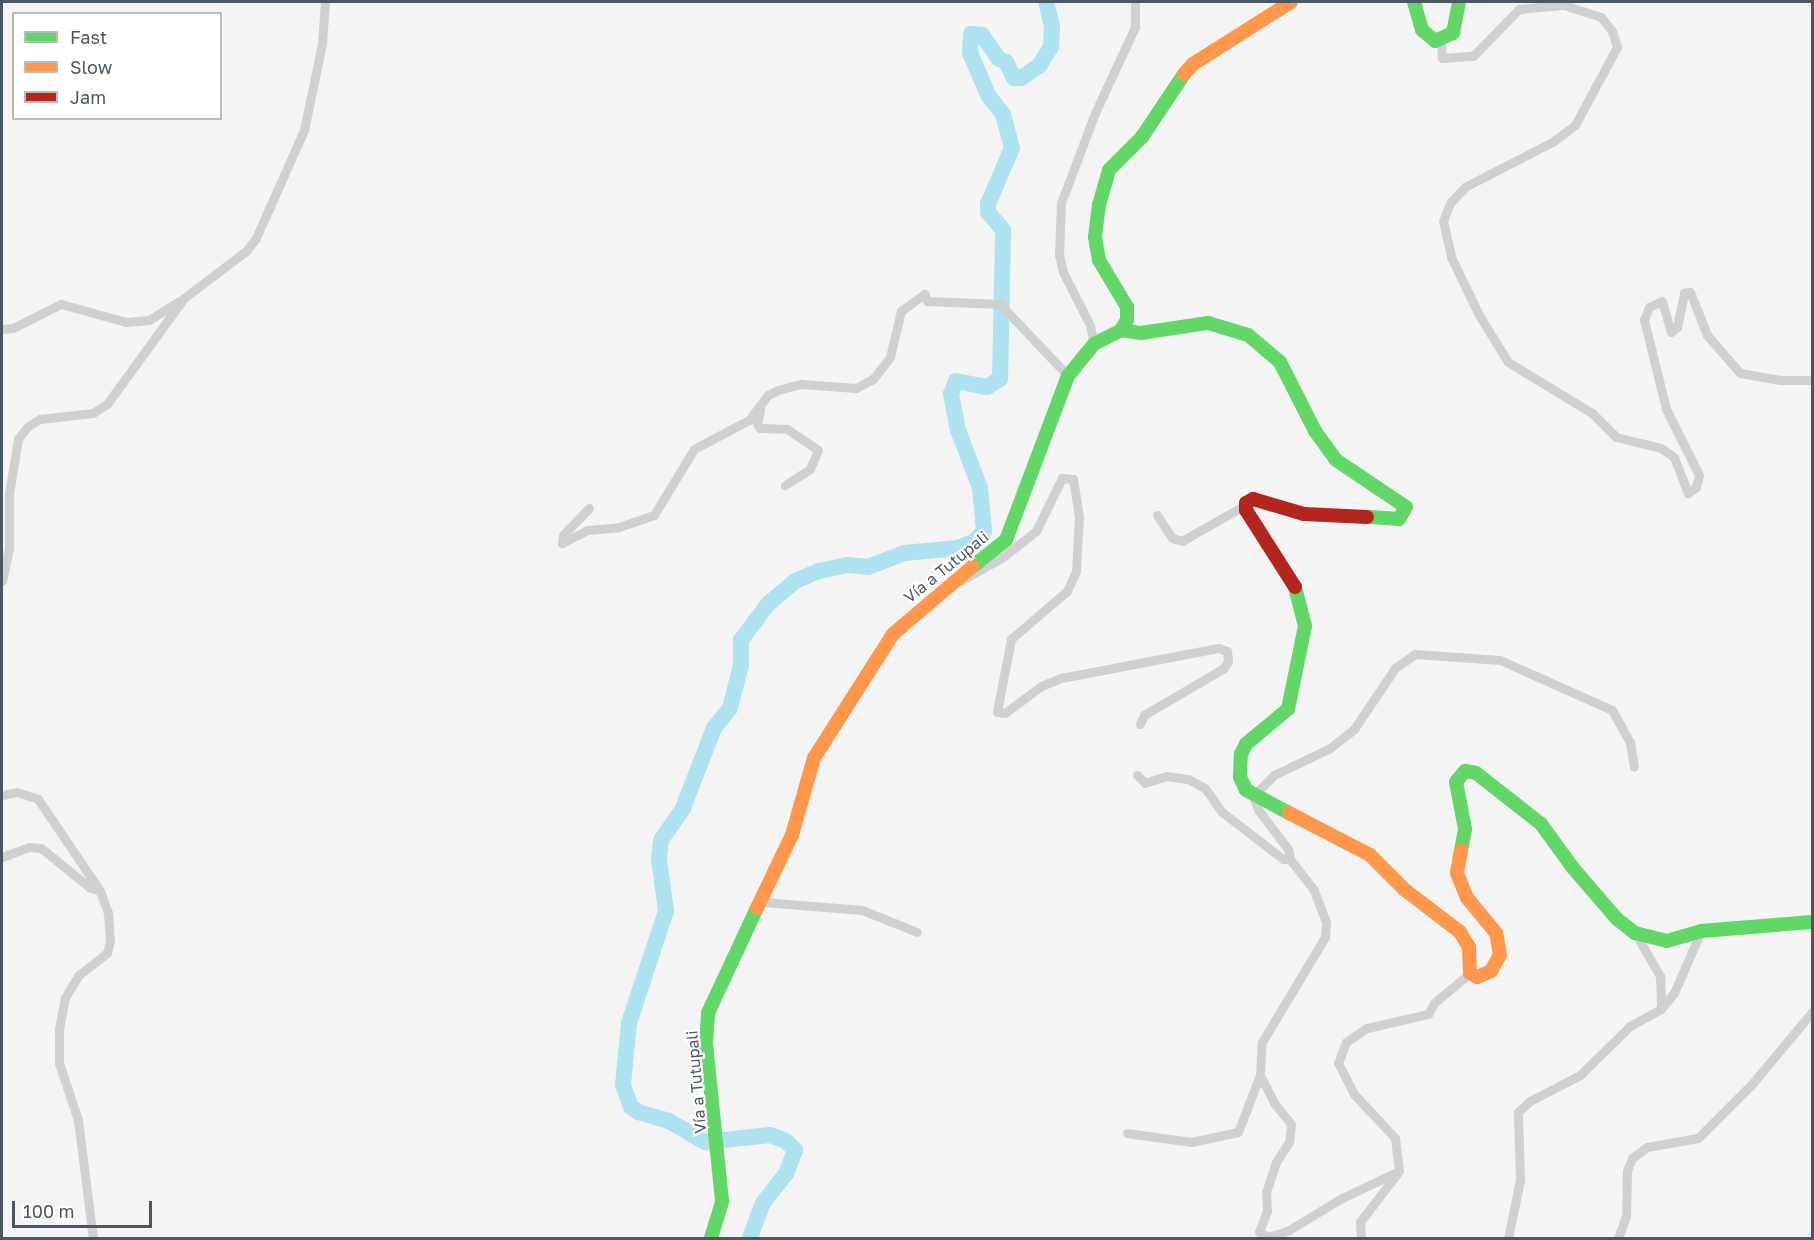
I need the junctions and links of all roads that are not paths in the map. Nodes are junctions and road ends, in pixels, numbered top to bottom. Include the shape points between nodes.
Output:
1 (325, 2) edge
2 (1135, 2) edge
3 (1291, 2) edge
4 (1414, 2) edge
5 (1459, 2) edge
6 (1440, 41) junction
7 (184, 298) junction
8 (2, 329) edge
9 (1121, 330) junction
10 (1094, 344) junction
11 (1068, 376) junction
12 (1812, 380) edge
13 (761, 405) junction
14 (785, 485) dead end
15 (1245, 506) junction
16 (589, 508) dead end
17 (1157, 515) dead end
18 (2, 581) edge
19 (948, 584) junction
20 (1140, 724) dead end
21 (1634, 767) dead end
22 (1137, 775) dead end
23 (2, 795) edge
24 (1253, 796) junction
25 (2, 857) edge
26 (1290, 859) junction
27 (100, 891) junction
28 (764, 902) junction
29 (1812, 922) edge
30 (1701, 931) junction
31 (917, 932) dead end
32 (1635, 933) junction
33 (1470, 973) junction
34 (1661, 1009) junction
35 (1812, 1012) edge
36 (1260, 1075) junction
37 (1127, 1133) dead end
38 (1399, 1171) junction
39 (93, 1239) edge
40 (711, 1239) edge
41 (1361, 1239) edge
42 (1508, 1239) edge
43 (1618, 1239) edge

1 - 7 street via 322,44 304,130 281,186 246,251
2 - 10 street via 1135,27 1095,112 1061,203 1059,255 1063,272 1090,325
3 - 9 street via 1193,63 1142,137 1104,178 1095,237 1106,274 1127,307 1127,320
4 - 6 street via 1422,30 1431,40
5 - 6 street via 1455,29
6 - 12 street via 1442,58 1473,56 1519,9 1564,5 1600,17 1612,31 1617,47 1575,125 1554,141 1465,187 1450,203 1443,221 1451,257 1479,315 1508,362 1592,413 1616,437 1661,448 1674,458 1688,493 1696,487 1700,474 1666,409 1644,320 1649,307 1662,301 1671,332 1677,327 1684,293 1690,292 1707,334 1740,373 1780,380
7 - 8 street via 139,322 61,304 13,328
7 - 18 street via 107,404 93,413 40,419 18,439 9,494 9,548
9 - 10 street, Vía a Tutupali
9 - 15 street via 1141,333 1208,323 1248,335 1280,362 1315,431 1336,460 1398,499 1406,511 1399,519 1304,514 1253,499
10 - 11 street, Vía a Tutupali
11 - 13 street via 1005,307 995,302 927,301 924,294 901,311 890,357 873,379 856,388 793,385 768,395
11 - 19 street, Vía a Tutupali via 1006,540
13 - 14 street via 757,424 760,428 787,429 818,450 810,468
13 - 16 street via 749,420 694,449 654,515 619,527 587,531 562,543 563,535
15 - 17 street via 1182,541 1172,538
15 - 24 street via 1291,576 1305,618 1288,709 1246,744 1241,754 1240,777
19 - 20 street via 1003,557 1036,531 1062,478 1073,479 1079,517 1076,571 1066,591 1011,639 997,712 1005,713 1041,686 1061,678 1218,648 1227,651 1224,668 1144,715
19 - 28 street, Vía a Tutupali via 894,634 814,759 792,835
21 - 24 street via 1630,742 1612,710 1500,660 1415,654 1395,668 1354,729 1330,748 1274,775
22 - 26 street via 1145,783 1166,776 1188,778 1205,789 1222,812 1283,859
23 - 27 street via 16,792 38,799
24 - 26 street via 1259,811 1288,849
24 - 33 street via 1370,855 1406,890 1460,932 1469,947
25 - 27 street via 29,847 41,848 89,887
26 - 36 street via 1314,890 1326,922 1325,937 1262,1042
27 - 39 street via 108,913 107,953 78,976 65,998 58,1044 78,1120
28 - 31 street via 862,910
28 - 40 street, Vía a Tutupali via 708,1013 706,1043 722,1201
29 - 30 street
30 - 32 street via 1667,941
30 - 34 street via 1674,993
32 - 33 street via 1573,868 1541,824 1476,773 1466,771 1456,782 1465,829 1456,873 1467,898 1497,933 1500,955 1485,976
32 - 34 street via 1660,976
33 - 38 street via 1434,1003 1428,1014 1367,1028 1346,1042 1338,1063 1354,1094 1395,1138
34 - 42 street via 1630,1026 1580,1075 1530,1101 1518,1112 1520,1180
35 - 43 street via 1752,1084 1698,1138 1647,1147 1632,1158 1627,1171 1626,1216
36 - 37 street via 1245,1120 1238,1132 1230,1136 1191,1142
36 - 38 street via 1274,1103 1291,1124 1288,1142 1266,1192 1267,1211 1259,1232 1269,1237 1289,1230 1342,1197
38 - 41 street via 1360,1222

